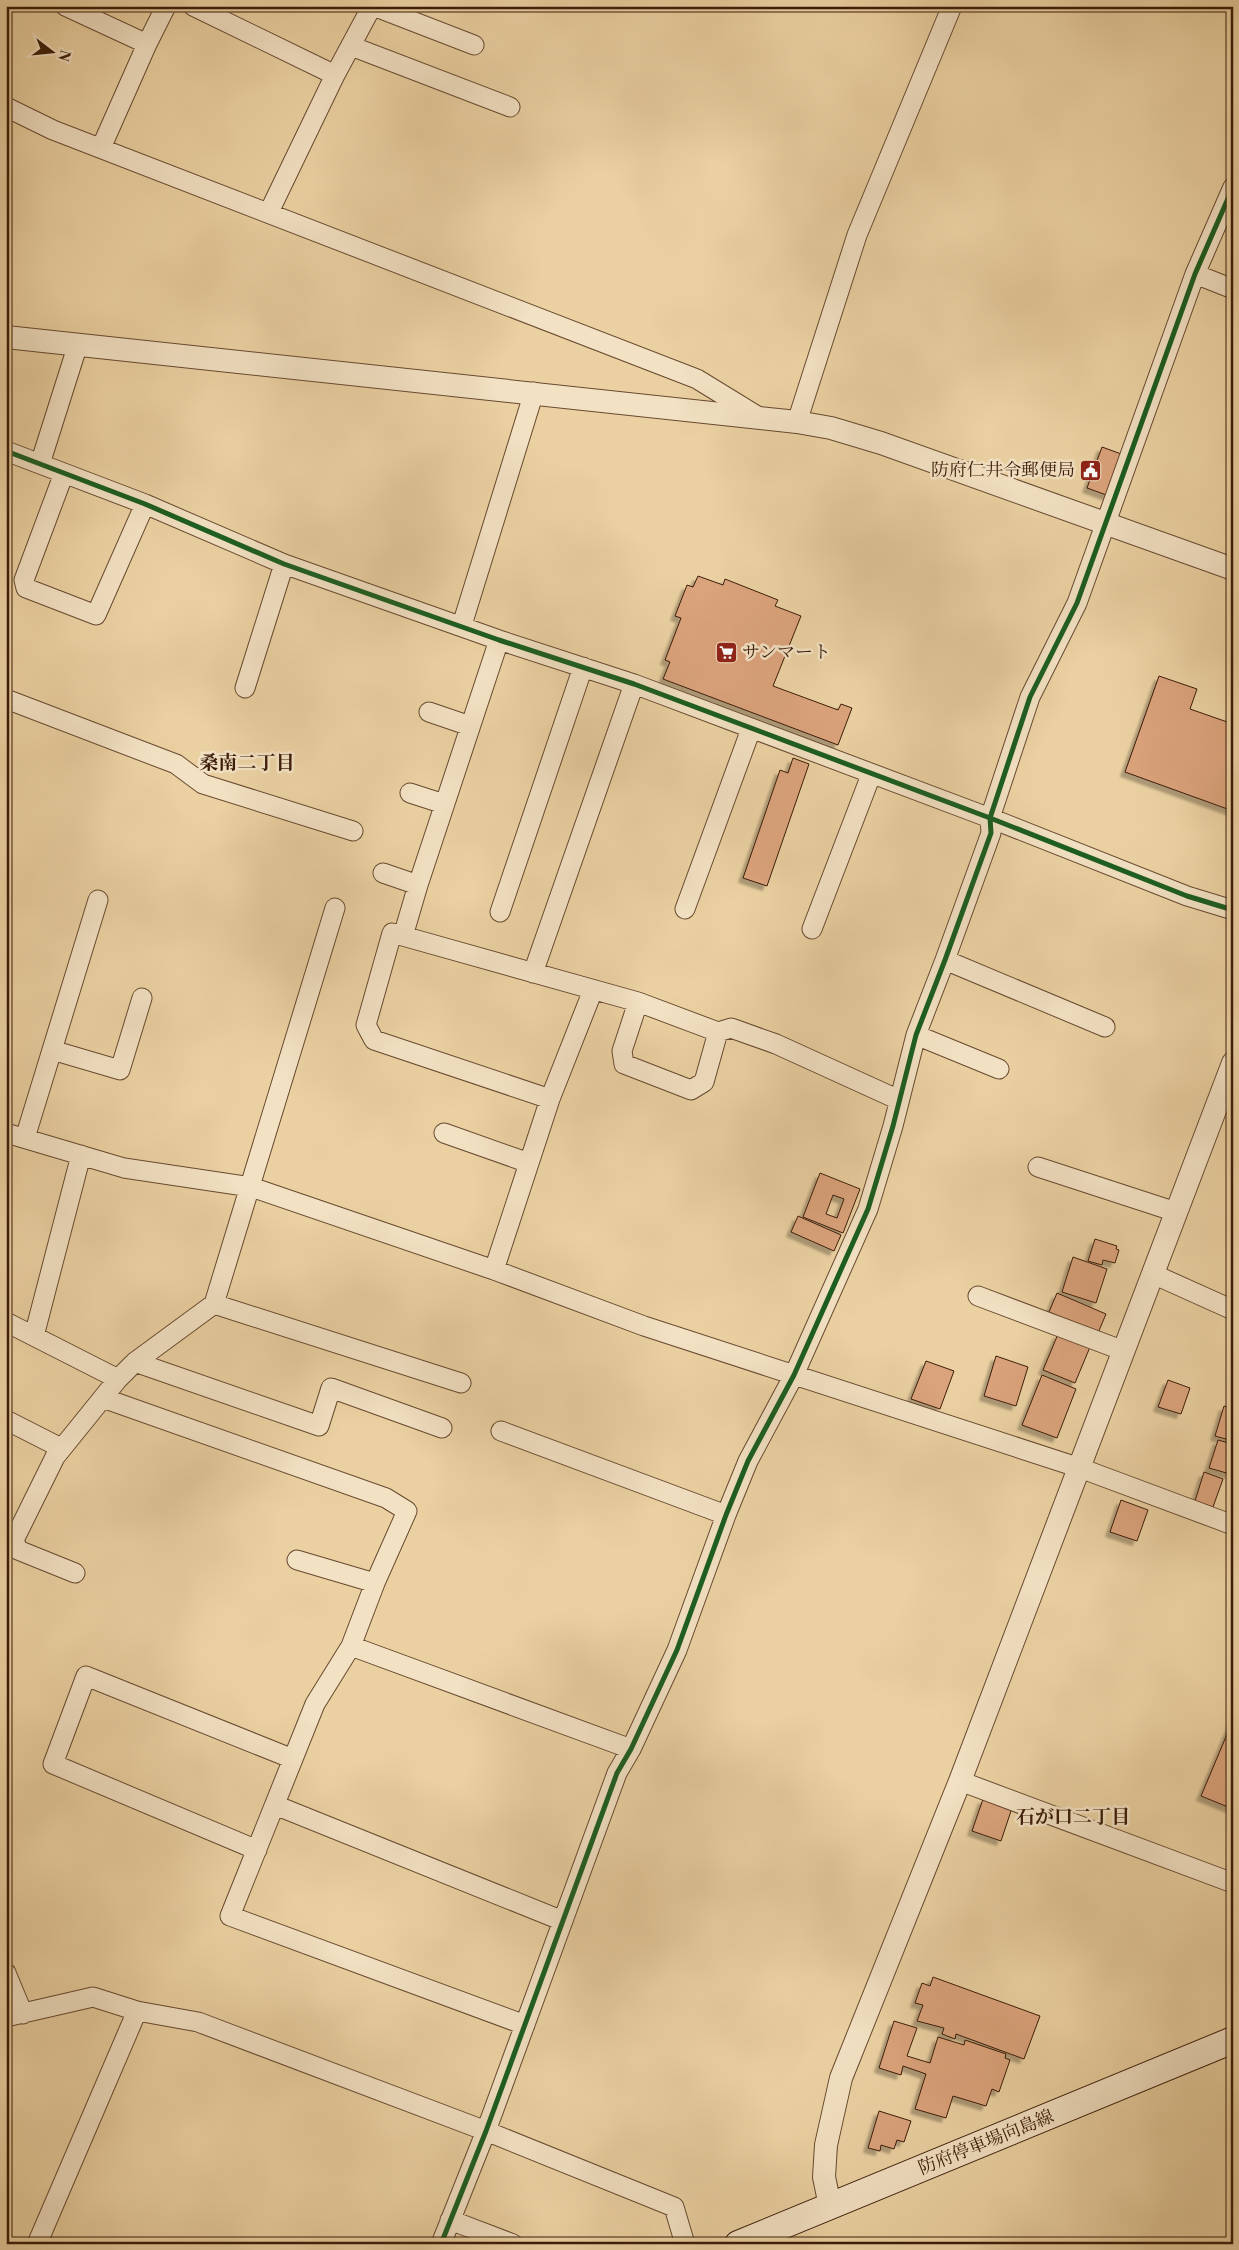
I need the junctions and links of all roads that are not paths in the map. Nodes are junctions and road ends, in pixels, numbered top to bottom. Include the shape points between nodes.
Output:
1 (65, 6) edge
2 (166, 6) edge
3 (193, 6) edge
4 (373, 6) edge
5 (952, 6) edge
6 (147, 44) junction
7 (474, 45) dead end
8 (351, 46) junction
9 (334, 75) junction
10 (6, 107) edge
11 (510, 107) dead end
12 (102, 148) junction
13 (1233, 187) edge
14 (269, 212) junction
15 (1195, 274) junction
16 (1233, 289) edge
17 (6, 337) edge
18 (78, 344) junction
19 (534, 392) junction
20 (760, 418) junction
21 (797, 422) junction
22 (6, 451) edge
23 (40, 464) junction
24 (64, 473) junction
25 (145, 504) junction
26 (1105, 524) junction
27 (284, 564) junction
28 (1233, 569) edge
29 (462, 626) junction
30 (499, 640) junction
31 (583, 667) junction
32 (634, 684) junction
33 (245, 688) dead end
34 (6, 699) edge
35 (429, 712) dead end
36 (470, 726) junction
37 (750, 729) junction
38 (871, 775) junction
39 (410, 793) dead end
40 (444, 804) junction
41 (990, 818) junction
42 (353, 831) dead end
43 (382, 873) dead end
44 (418, 885) junction
45 (98, 900) dead end
46 (334, 908) dead end
47 (685, 909) dead end
48 (1233, 910) edge
49 (500, 912) dead end
50 (812, 929) dead end
51 (403, 936) junction
52 (945, 960) junction
53 (533, 973) junction
54 (593, 990) junction
55 (142, 998) dead end
56 (638, 1002) junction
57 (1105, 1027) dead end
58 (718, 1032) junction
59 (916, 1036) junction
60 (52, 1050) junction
61 (1233, 1063) edge
62 (999, 1069) dead end
63 (550, 1099) junction
64 (899, 1100) junction
65 (6, 1133) edge
66 (444, 1133) dead end
67 (25, 1138) junction
68 (81, 1155) junction
69 (529, 1163) junction
70 (1038, 1167) dead end
71 (251, 1187) junction
72 (1176, 1212) junction
73 (494, 1270) junction
74 (1153, 1274) junction
75 (978, 1296) dead end
76 (214, 1304) junction
77 (1233, 1310) edge
78 (6, 1322) edge
79 (34, 1336) junction
80 (1124, 1351) junction
81 (135, 1362) junction
82 (794, 1375) junction
83 (118, 1379) junction
84 (461, 1383) dead end
85 (103, 1398) junction
86 (6, 1420) edge
87 (442, 1428) dead end
88 (501, 1431) dead end
89 (61, 1448) junction
90 (1080, 1468) junction
91 (726, 1514) junction
92 (1233, 1525) edge
93 (10, 1542) edge
94 (297, 1560) dead end
95 (75, 1573) dead end
96 (375, 1583) junction
97 (351, 1646) junction
98 (631, 1749) junction
99 (293, 1759) junction
100 (960, 1782) junction
101 (275, 1805) junction
102 (257, 1850) junction
103 (1233, 1883) edge
104 (563, 1921) junction
105 (6, 1973) edge
106 (137, 2011) junction
107 (14, 2016) edge
108 (525, 2025) junction
109 (1233, 2040) edge
110 (486, 2132) junction
111 (830, 2206) junction
112 (450, 2220) junction
113 (770, 2237) edge
114 (37, 2244) edge
115 (441, 2244) edge
116 (513, 2244) edge
117 (685, 2244) edge
118 (738, 2244) edge

1 - 6 street
2 - 6 street
3 - 9 street
4 - 7 street
4 - 8 street
5 - 21 street via 857,235
6 - 12 street
8 - 9 street
8 - 11 street
9 - 14 street
10 - 12 street via 53,130
12 - 14 street
13 - 15 street
14 - 20 street via 698,379
15 - 16 street
15 - 26 street
17 - 18 street
18 - 19 street
18 - 23 street
19 - 20 street
19 - 29 street
20 - 21 street
21 - 26 street via 881,443
22 - 23 street
23 - 24 street
24 - 25 street
24 - 25 street via 24,580 26,588 88,612 96,615
25 - 27 street
26 - 28 street
26 - 41 street via 1078,603 1030,697
27 - 29 street
27 - 33 street
29 - 30 street
30 - 31 street
30 - 36 street
31 - 32 street
31 - 49 street
32 - 37 street
32 - 53 street
34 - 42 street via 176,764 203,784
35 - 36 street
36 - 40 street
37 - 38 street
37 - 47 street
38 - 41 street
38 - 50 street
39 - 40 street
40 - 44 street
41 - 48 street via 1187,896
41 - 52 street via 991,832
43 - 44 street
44 - 51 street
45 - 60 street
46 - 71 street
51 - 53 street
51 - 63 street via 392,933 389,942 366,1025 374,1040
52 - 57 street
52 - 59 street
53 - 54 street
54 - 56 street
54 - 63 street
55 - 60 street via 120,1070
56 - 58 street
56 - 58 street via 622,1051 624,1064 691,1090 704,1082
58 - 64 street via 731,1028 776,1044
59 - 62 street
59 - 64 street
60 - 67 street
61 - 72 street
63 - 69 street
64 - 82 street via 868,1209
65 - 67 street
66 - 69 street
67 - 68 street
68 - 71 street via 124,1168
68 - 79 street
69 - 73 street
70 - 72 street
71 - 73 street
71 - 76 street via 229,1248
72 - 74 street
73 - 82 street via 644,1326
74 - 77 street
74 - 80 street
75 - 80 street
76 - 81 street
76 - 84 street
78 - 79 street
79 - 83 street
80 - 90 street
81 - 83 street
81 - 87 street via 319,1426 331,1388
82 - 90 street
82 - 91 street via 748,1461
83 - 85 street
85 - 89 street
85 - 96 street via 386,1498 407,1511
86 - 89 street
88 - 91 street
89 - 93 street
90 - 92 street
90 - 100 street
91 - 98 street via 677,1650
93 - 95 street via 18,1550
94 - 96 street
96 - 97 street
97 - 98 street
97 - 99 street via 315,1704
98 - 104 street via 618,1773
99 - 101 street
99 - 102 street via 86,1676 53,1764
100 - 103 street
100 - 111 street via 841,2078 826,2146 824,2177
101 - 102 street
101 - 104 street
102 - 108 street via 230,1916
104 - 108 street
105 - 107 street
106 - 107 street via 92,1998
106 - 110 street via 198,2022
106 - 114 street
108 - 110 street
109 - 111 main road, 防府停車場向島線
110 - 112 street
110 - 117 street via 674,2207
111 - 113 main road, 防府停車場向島線
112 - 115 street
112 - 116 street
113 - 118 main road, 防府停車場向島線

